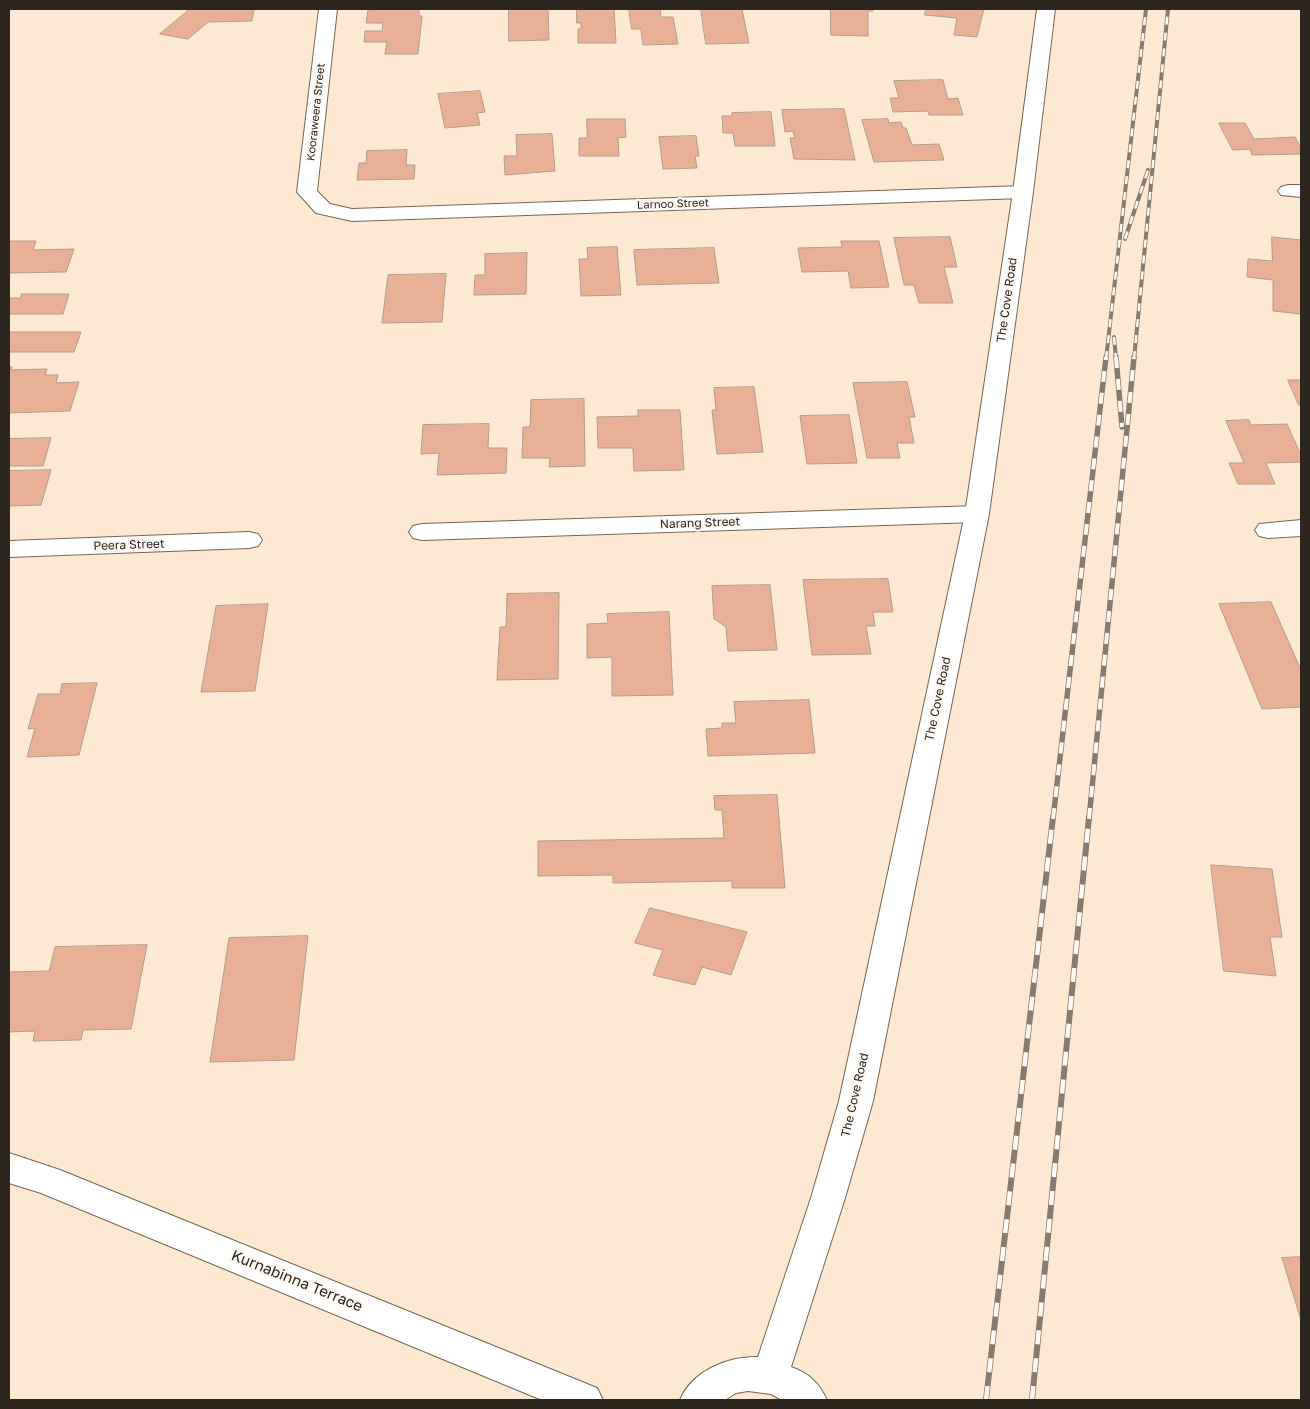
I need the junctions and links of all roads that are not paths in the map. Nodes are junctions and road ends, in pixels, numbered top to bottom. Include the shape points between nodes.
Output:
1 (328, 9) edge
2 (1046, 9) edge
3 (1023, 192) junction
4 (323, 209) joint
5 (977, 514) junction
6 (1301, 528) edge
7 (1268, 530) dead end
8 (422, 532) dead end
9 (249, 540) dead end
10 (9, 549) edge
11 (9, 1168) edge
12 (770, 1376) junction
13 (584, 1400) edge
14 (699, 1400) edge
15 (808, 1400) edge

1 - 4 street, Kooraweera Street via 307,192
2 - 3 street, The Cove Road
3 - 4 street, Larnoo Street via 352,215
3 - 5 street, The Cove Road
5 - 8 street, Narang Street
5 - 12 street, The Cove Road via 856,1101
6 - 7 street
9 - 10 street, Peera Street
11 - 13 street, Kurnabinna Terrace via 48,1180
12 - 14 street via 748,1374 728,1378 710,1388
12 - 15 street via 790,1384

